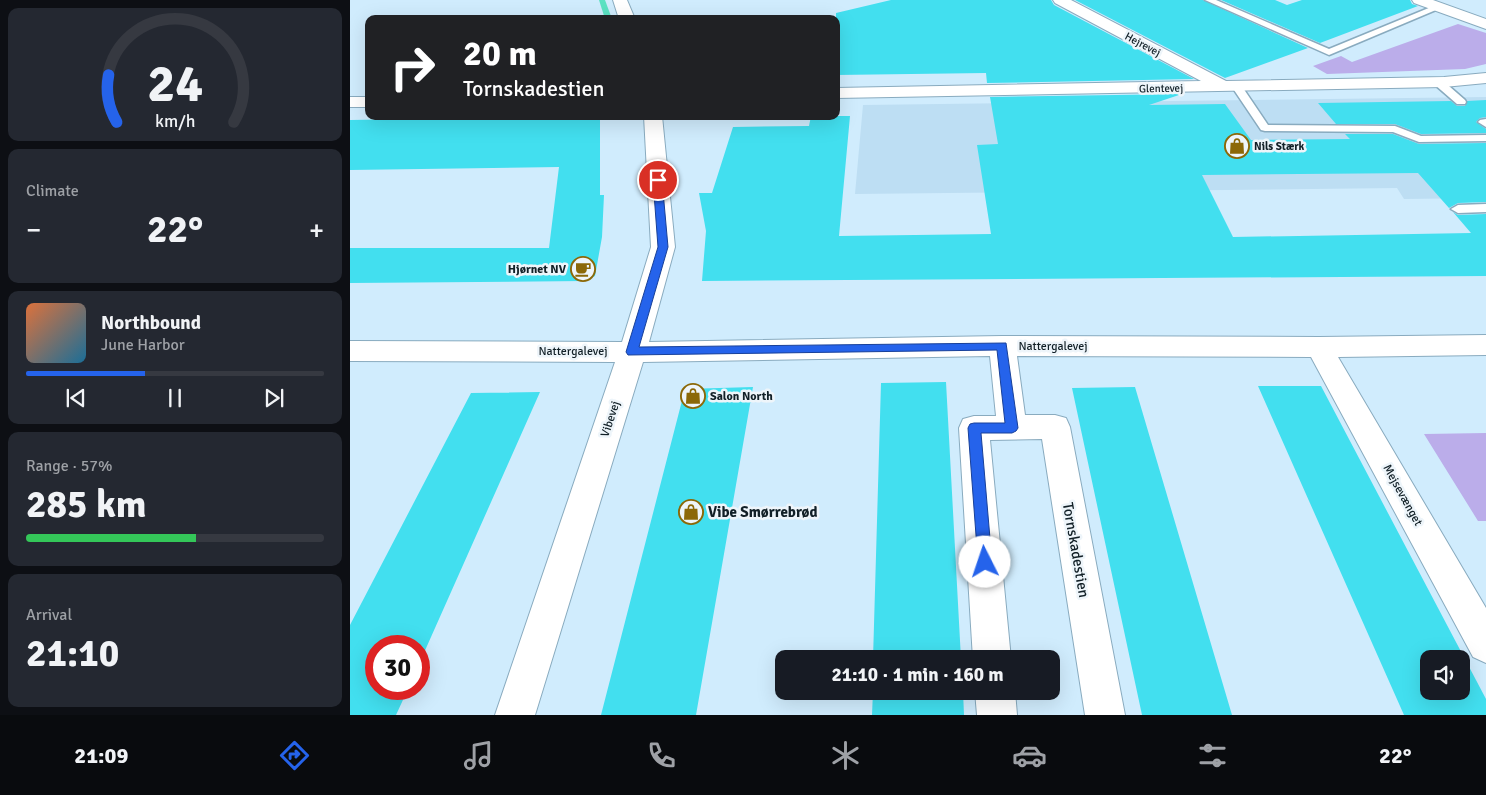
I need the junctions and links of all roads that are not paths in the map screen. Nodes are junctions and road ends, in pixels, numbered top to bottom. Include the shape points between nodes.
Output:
1 (620, 0) edge
2 (1060, 0) edge
3 (1209, 0) edge
4 (1419, 0) edge
5 (1439, 7) junction
6 (626, 15) edge
7 (1486, 24) edge
8 (1486, 78) edge
9 (1438, 82) junction
10 (1231, 87) junction
11 (840, 93) edge
12 (350, 102) edge
13 (365, 102) edge
14 (1461, 102) dead end
15 (653, 120) edge
16 (1486, 138) edge
17 (1486, 208) edge
18 (1458, 209) dead end
19 (1002, 346) junction
20 (1319, 347) junction
21 (350, 351) edge
22 (632, 352) junction
23 (1481, 352) edge
24 (1012, 428) junction
25 (1486, 644) edge
26 (991, 650) edge
27 (996, 700) edge
28 (515, 715) edge
29 (997, 715) edge
30 (1105, 715) edge

1 - 6 street
2 - 10 street, Hejrevej
3 - 5 lane via 1328,52
4 - 5 street
5 - 7 street
8 - 9 street, Glentevej
9 - 10 street, Glentevej
9 - 14 lane
10 - 11 street, Glentevej
10 - 16 lane via 1265,128 1395,129 1419,138
12 - 13 street
15 - 22 street, Vibevej via 663,247
17 - 18 lane
19 - 20 street, Nattergalevej
19 - 22 street, Nattergalevej
19 - 24 street
20 - 23 street, Nattergalevej
20 - 25 street, Mejsevænget
21 - 22 street, Nattergalevej
22 - 28 street, Vibevej
24 - 26 street, Tornskadestien via 974,428
24 - 30 street, Tornskadestien via 1055,427
27 - 29 street

